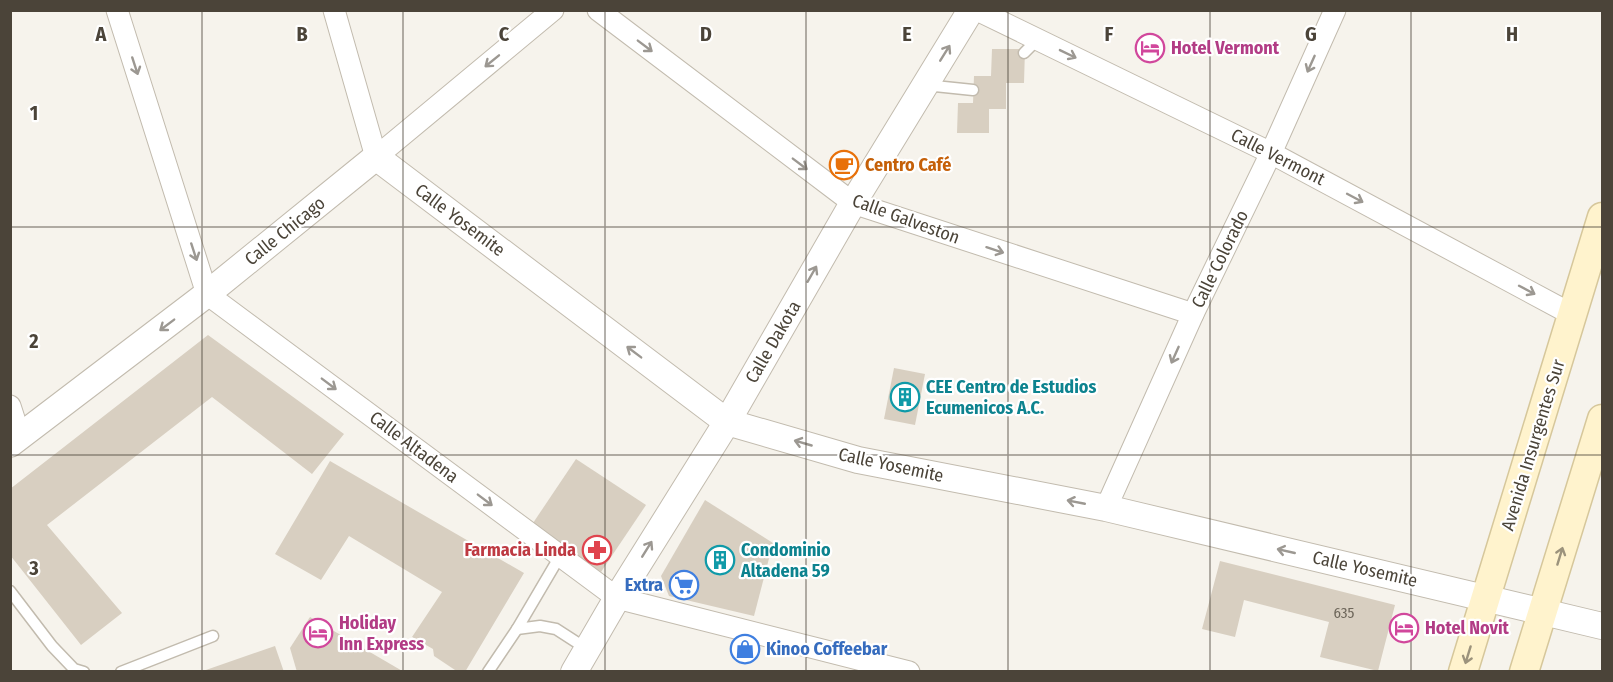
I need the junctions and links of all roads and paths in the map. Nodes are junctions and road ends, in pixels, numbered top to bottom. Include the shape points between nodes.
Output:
1 (117, 10) edge
2 (334, 10) edge
3 (553, 10) edge
4 (598, 10) edge
5 (971, 10) edge
6 (977, 10) edge
7 (1335, 10) edge
8 (925, 85) junction
9 (973, 90) dead end
10 (1271, 153) junction
11 (376, 157) junction
12 (853, 203) junction
13 (1602, 218) edge
14 (207, 294) junction
15 (1193, 314) junction
16 (1573, 315) junction
17 (10, 406) edge
18 (1602, 419) edge
19 (727, 422) junction
20 (15, 440) edge
21 (1106, 508) junction
22 (560, 556) junction
23 (10, 591) edge
24 (617, 598) junction
25 (1486, 598) junction
26 (1543, 612) junction
27 (1602, 626) edge
28 (517, 629) junction
29 (213, 636) dead end
30 (587, 649) junction
31 (84, 672) edge
32 (121, 672) edge
33 (488, 672) edge
34 (574, 672) edge
35 (909, 672) edge
36 (1463, 672) edge
37 (1524, 672) edge

1 -> 14 street
2 - 11 street
3 -> 11 street, Calle Chicago
4 -> 12 street, Calle Galveston
8 -> 5 street, Calle Dakota
6 -> 10 street, Calle Vermont via 1031,46
7 -> 10 street, Calle Colorado
8 - 9 lane
8 - 12 street, Calle Dakota
10 - 15 street, Calle Colorado
10 -> 16 street, Calle Vermont
11 - 14 street, Calle Chicago
19 -> 11 street, Calle Yosemite
12 -> 15 street, Calle Galveston
19 -> 12 street, Calle Dakota
13 - 16 main road, Avenida Insurgentes Sur
14 -> 20 street, Calle Chicago
14 -> 22 street, Calle Altadena
15 -> 21 street, Calle Colorado
16 - 25 main road, Avenida Insurgentes Sur
17 - 20 street
26 -> 18 main road
21 -> 19 street, Calle Yosemite via 858,460
24 -> 19 street, Calle Dakota
25 -> 21 street, Calle Yosemite
22 - 24 street, Calle Altadena
22 - 28 lane
23 - 31 lane via 52,646 74,669
24 - 30 street, Calle Dakota
24 - 35 street, Calle Altadena
25 - 26 street, Calle Yosemite
25 -> 36 main road, Avenida Insurgentes Sur
26 - 27 street, Calle Yosemite
26 - 37 main road
28 - 30 lane via 556,629
28 - 33 lane
29 - 32 lane
30 - 34 street, Calle Dakota

